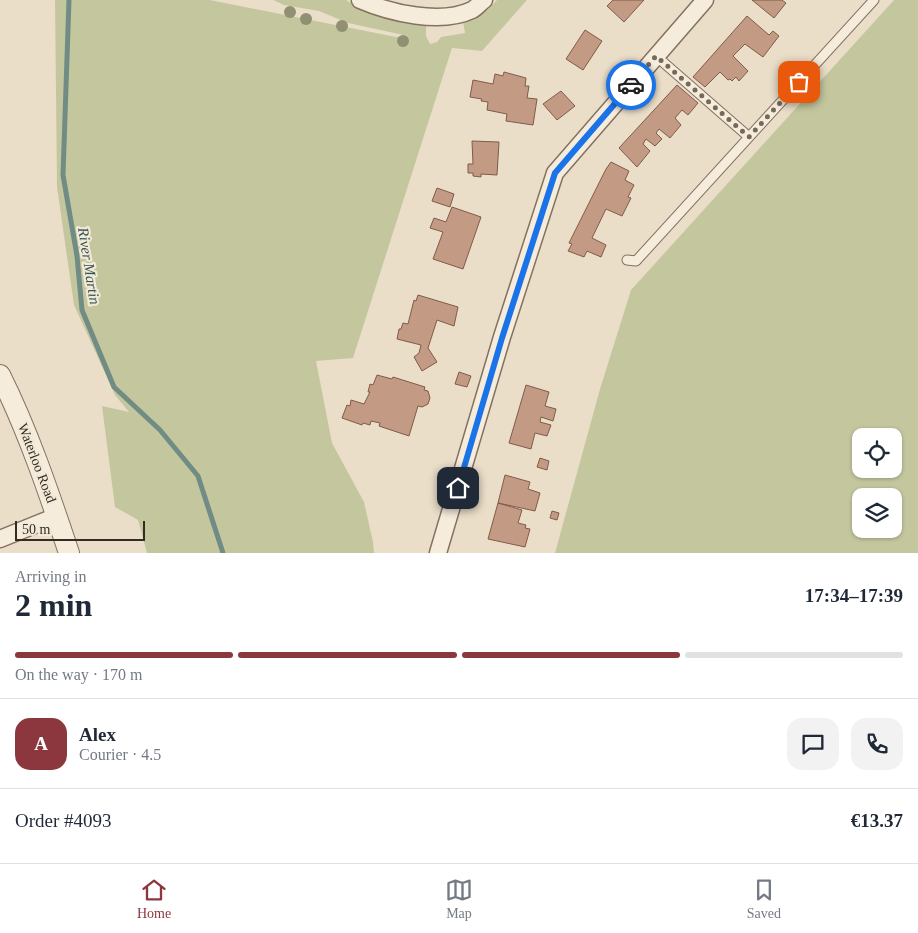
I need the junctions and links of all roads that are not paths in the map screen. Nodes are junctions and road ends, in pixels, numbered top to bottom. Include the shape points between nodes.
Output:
1 (360, 0) edge
2 (484, 0) edge
3 (705, 0) edge
4 (874, 0) edge
5 (656, 56) junction
6 (749, 137) junction
7 (627, 260) dead end
8 (0, 374) edge
9 (57, 516) junction
10 (0, 539) edge
11 (69, 553) edge
12 (438, 553) edge

1 - 2 street via 401,14 431,16 457,15 473,9
3 - 5 street
4 - 6 lane
5 - 6 lane
5 - 12 street via 555,173
6 - 7 lane via 636,261
8 - 9 street, Waterloo Road
9 - 10 street
9 - 11 street, Waterloo Road

